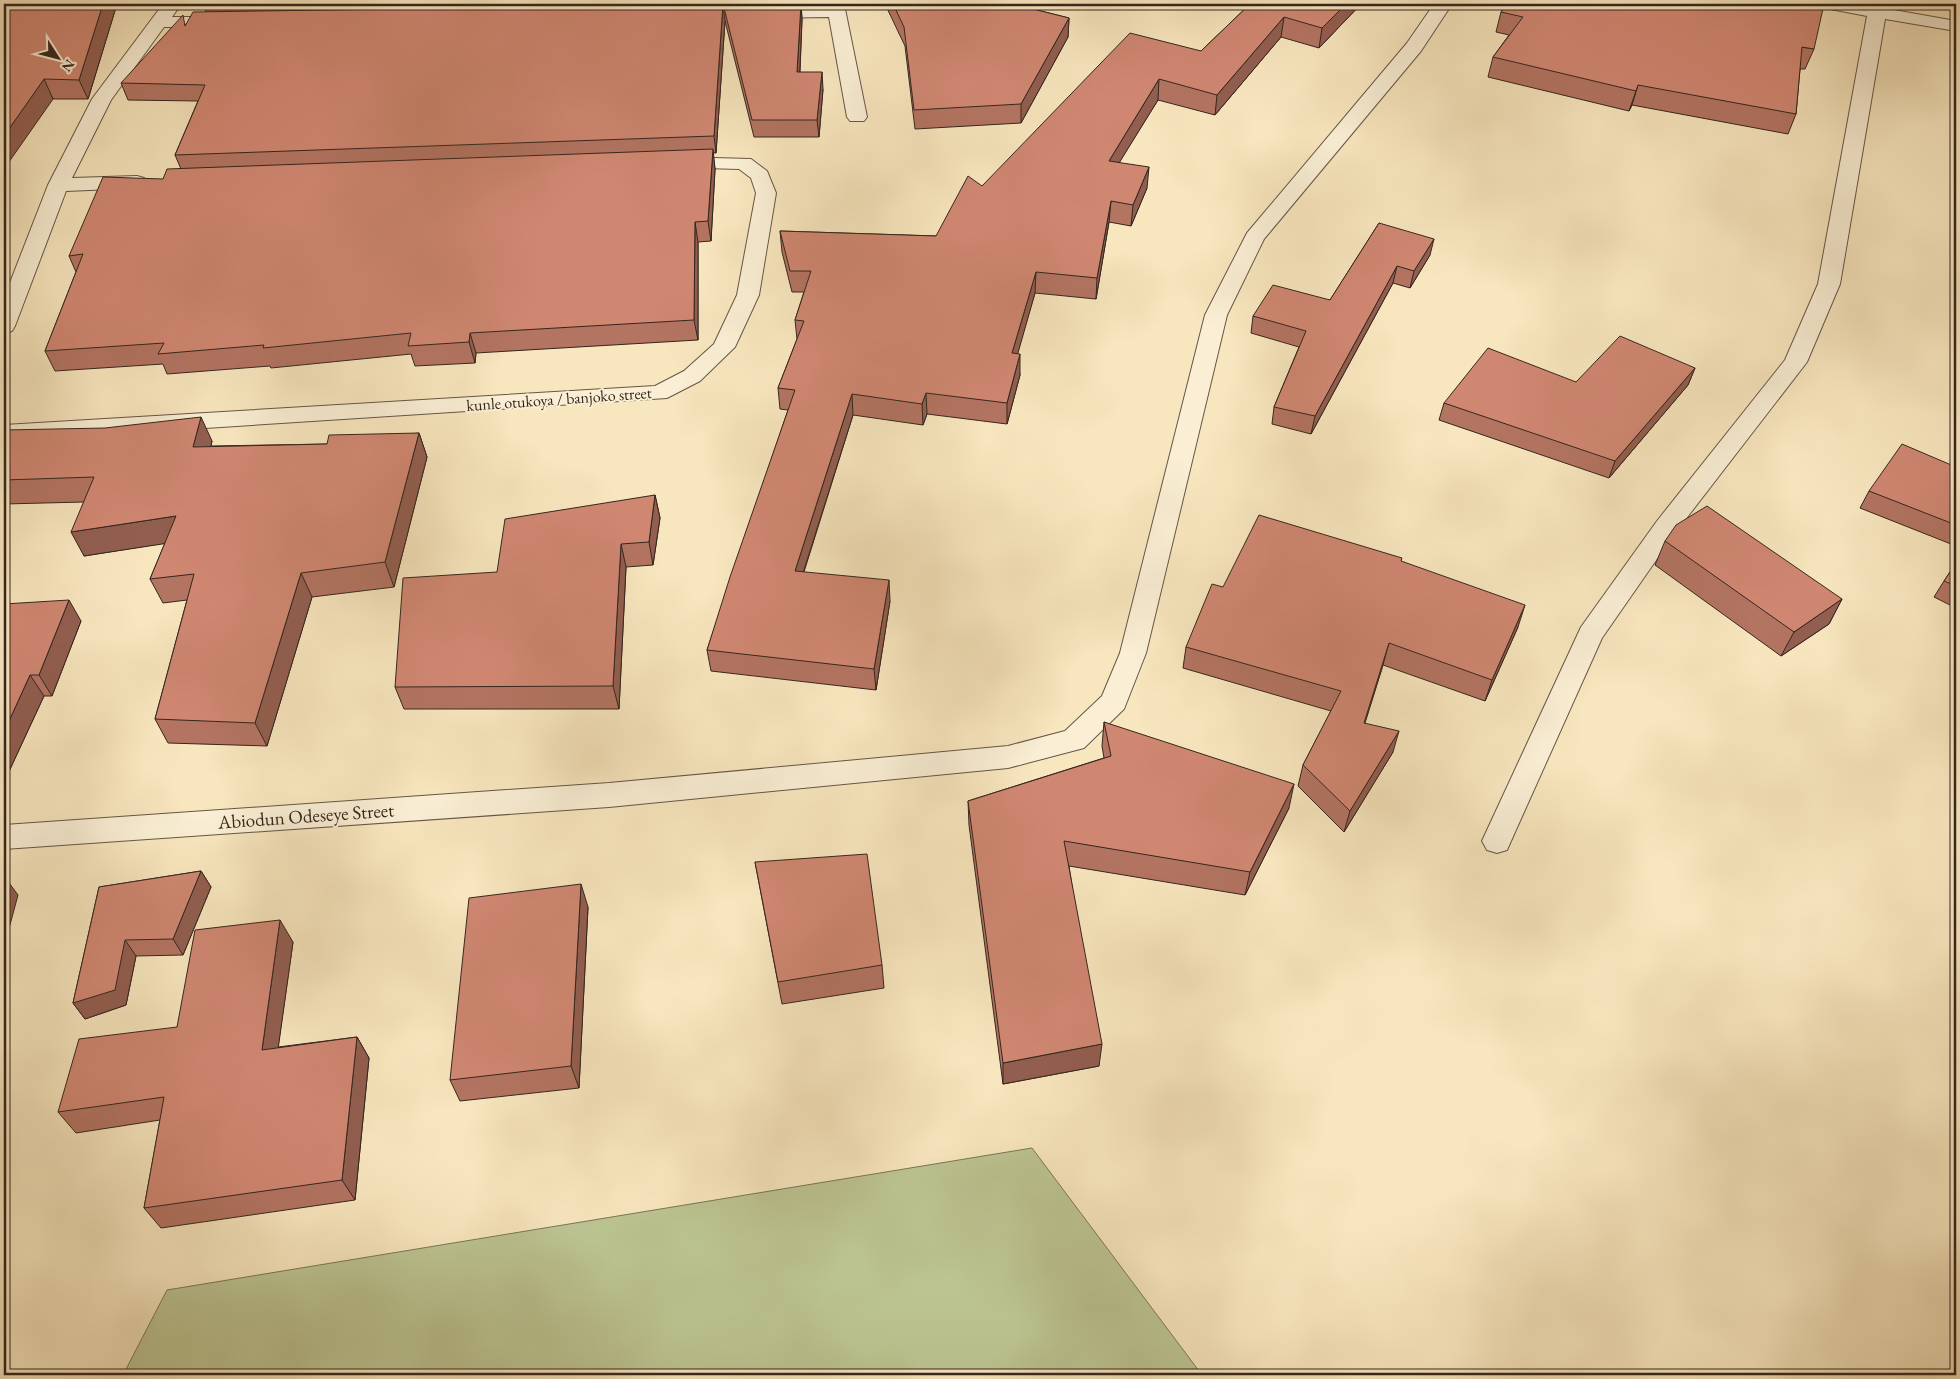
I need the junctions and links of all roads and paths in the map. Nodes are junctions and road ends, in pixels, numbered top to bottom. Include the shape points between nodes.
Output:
1 (172, 4) edge
2 (1443, 4) edge
3 (1831, 4) edge
4 (835, 8) edge
5 (1877, 12) junction
6 (746, 13) edge
7 (230, 21) edge
8 (161, 22) junction
9 (1956, 26) edge
10 (857, 117) dead end
11 (658, 163) edge
12 (158, 181) edge
13 (58, 185) junction
14 (4, 326) edge
15 (4, 433) edge
16 (4, 836) edge
17 (1497, 841) dead end

1 - 8 street
2 - 16 street, Abiodun Odeseye Street via 1414,47 1254,237 1216,315 1133,653 1114,702 1074,740 1008,757 609,795
3 - 5 street
4 - 6 street
4 - 10 street
5 - 9 street
5 - 17 street via 1829,284 1796,362 1666,527 1590,634
7 - 8 street
8 - 13 street via 102,99
11 - 15 street, kunle otukoya / banjoko street via 744,163 760,175 766,194 748,295 724,348 692,376 659,393
12 - 13 street
13 - 14 street

